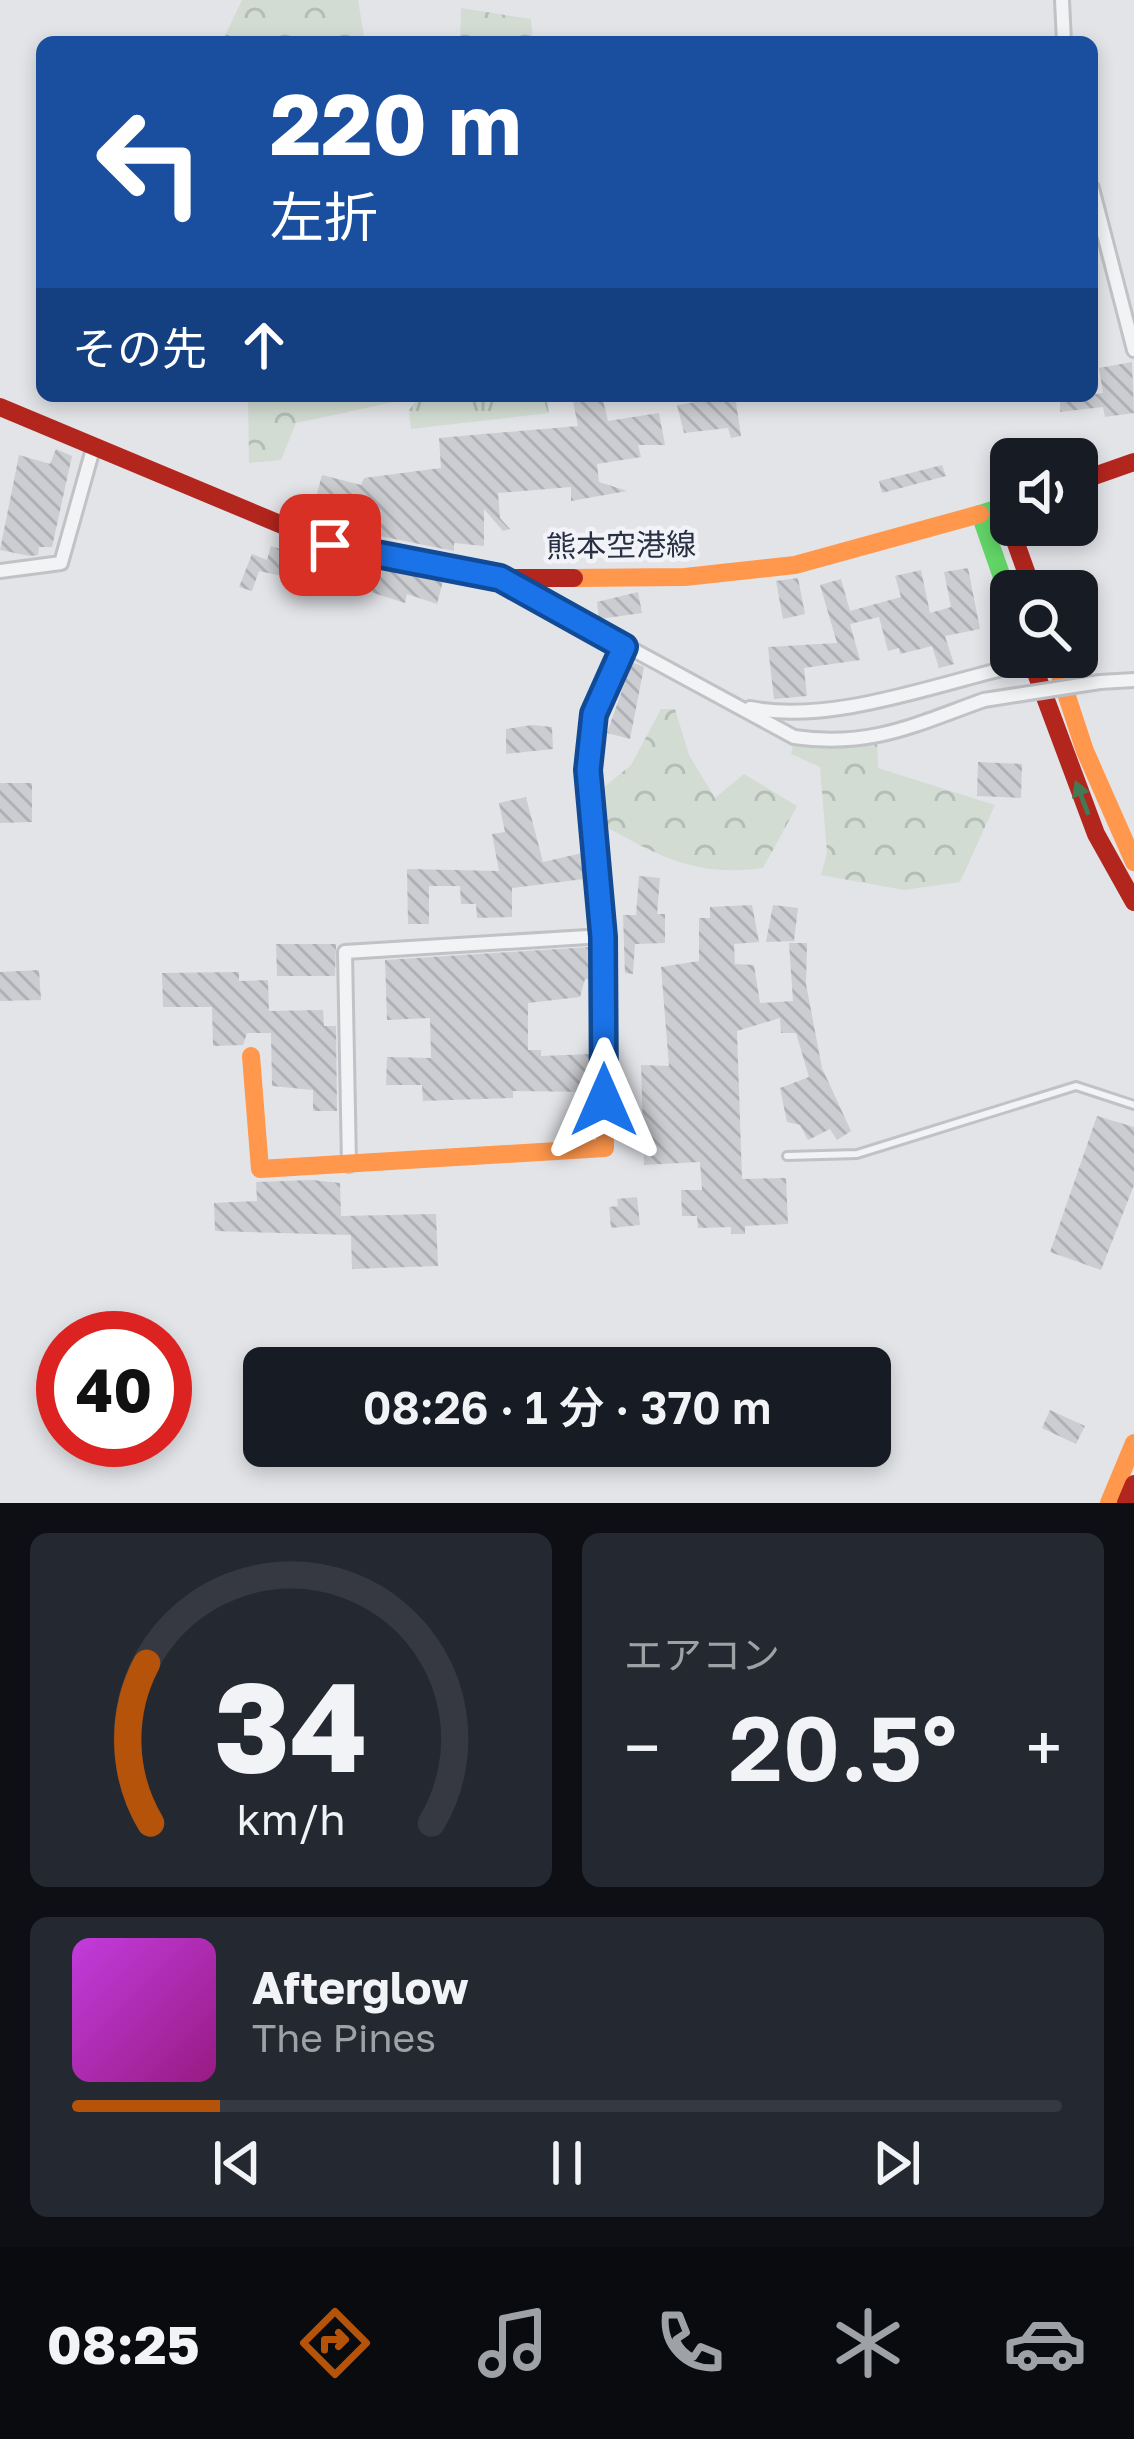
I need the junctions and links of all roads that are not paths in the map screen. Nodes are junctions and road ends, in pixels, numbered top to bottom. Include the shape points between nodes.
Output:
1 (1062, 0) edge
2 (1064, 36) edge
3 (1098, 211) edge
4 (1134, 350) edge
5 (0, 407) edge
6 (93, 449) junction
7 (1134, 462) edge
8 (1098, 475) edge
9 (990, 511) edge
10 (980, 514) junction
11 (1000, 570) edge
12 (0, 572) edge
13 (500, 578) junction
14 (624, 647) junction
15 (990, 670) edge
16 (1038, 678) edge
17 (1061, 678) edge
18 (1134, 680) edge
19 (731, 705) junction
20 (1134, 862) edge
21 (1134, 902) edge
22 (603, 937) junction
23 (251, 1056) dead end
24 (1134, 1105) edge
25 (787, 1156) dead end
26 (350, 1166) junction
27 (1134, 1443) edge
28 (1134, 1484) edge
29 (1109, 1503) edge
30 (1126, 1503) edge

1 - 2 street
3 - 4 street
5 - 6 main road, 熊本空港線
6 - 12 street via 62,563
6 - 13 main road, 熊本空港線 via 330,545
7 - 8 main road
9 - 10 main road, 熊本空港線
10 - 11 main road
10 - 13 main road, 熊本空港線 via 795,565 685,577
13 - 14 street
14 - 19 street
14 - 22 main road via 594,714 588,770
15 - 19 street via 829,711 783,715
21 -> 16 main road via 1096,834
17 - 20 main road
18 - 19 street, bridge via 984,700 881,739 834,743 794,737
22 - 26 main road via 605,1148
22 - 26 street via 345,952
23 - 26 main road via 260,1169
24 - 25 lane via 1076,1086 857,1154
27 - 29 main road
28 - 30 main road

